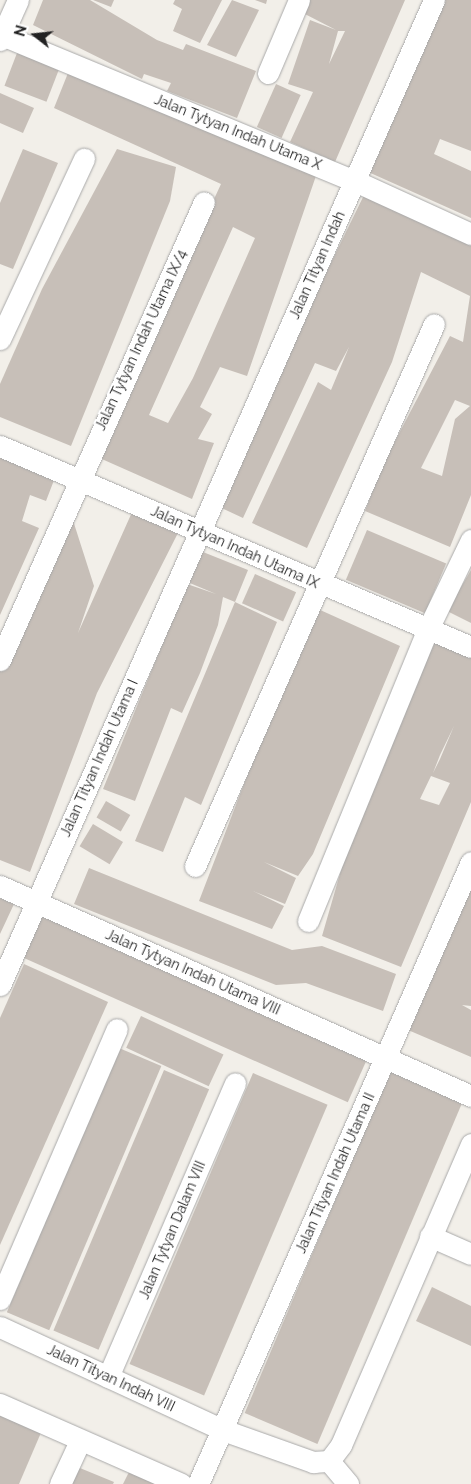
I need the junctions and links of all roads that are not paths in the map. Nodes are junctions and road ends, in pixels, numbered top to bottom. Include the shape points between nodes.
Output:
1 (18, 0) edge
2 (299, 0) edge
3 (434, 0) edge
4 (1, 38) edge
5 (268, 72) dead end
6 (84, 159) dead end
7 (356, 181) junction
8 (204, 202) dead end
9 (471, 234) edge
10 (434, 324) dead end
11 (0, 339) edge
12 (0, 446) edge
13 (78, 478) junction
14 (199, 530) junction
15 (471, 540) edge
16 (319, 585) junction
17 (428, 629) junction
18 (471, 647) edge
19 (0, 660) edge
20 (471, 862) edge
21 (196, 866) dead end
22 (0, 886) edge
23 (36, 902) junction
24 (308, 921) dead end
25 (0, 985) edge
26 (117, 1029) dead end
27 (386, 1058) junction
28 (235, 1083) dead end
29 (471, 1096) edge
30 (471, 1144) edge
31 (430, 1236) junction
32 (471, 1254) edge
33 (0, 1300) edge
34 (0, 1327) edge
35 (108, 1377) junction
36 (0, 1404) edge
37 (223, 1430) junction
38 (80, 1441) junction
39 (329, 1461) junction
40 (60, 1484) edge
41 (181, 1484) edge
42 (198, 1484) edge
43 (348, 1484) edge

1 - 4 street
2 - 5 street
3 - 7 street, Jalan Tityan Indah
4 - 7 street, Jalan Tytyan Indah Utama X
6 - 11 street
7 - 9 street, Jalan Tytyan Indah Utama X
7 - 14 street, Jalan Tityan Indah
8 - 13 street, Jalan Tytyan Indah Utama IX/4
10 - 16 street
12 - 13 street, Jalan Tytyan Indah Utama IX
13 - 14 street, Jalan Tytyan Indah Utama IX
13 - 19 street, Jalan Tytyan Indah Utama IX/4
14 - 16 street, Jalan Tytyan Indah Utama IX
14 - 23 street, Jalan Tityan Indah Utama I
15 - 17 street
16 - 17 street, Jalan Tytyan Indah Utama IX
16 - 21 street
17 - 18 street, Jalan Tytyan Indah Utama IX
17 - 24 street
20 - 27 street, Jalan Tityan Indah Utama II
22 - 23 street, Jalan Tytyan Indah Utama VIII
23 - 25 street, Jalan Tityan Indah Utama I
23 - 27 street, Jalan Tytyan Indah Utama VIII
26 - 33 street
27 - 29 street, Jalan Tytyan Indah Utama VIII
27 - 37 street, Jalan Tityan Indah Utama II
28 - 35 street, Jalan Tytyan Dalam VIII
30 - 31 street
31 - 32 street
31 - 39 street via 341,1445
34 - 35 street, Jalan Tityan Indah VIII
35 - 37 street, Jalan Tityan Indah VIII
36 - 38 street
37 - 39 street, Jalan Tityan Indah VIII via 313,1462
37 - 42 street, Jalan Tityan Indah Utama II
38 - 40 street
38 - 41 street
39 - 43 street

